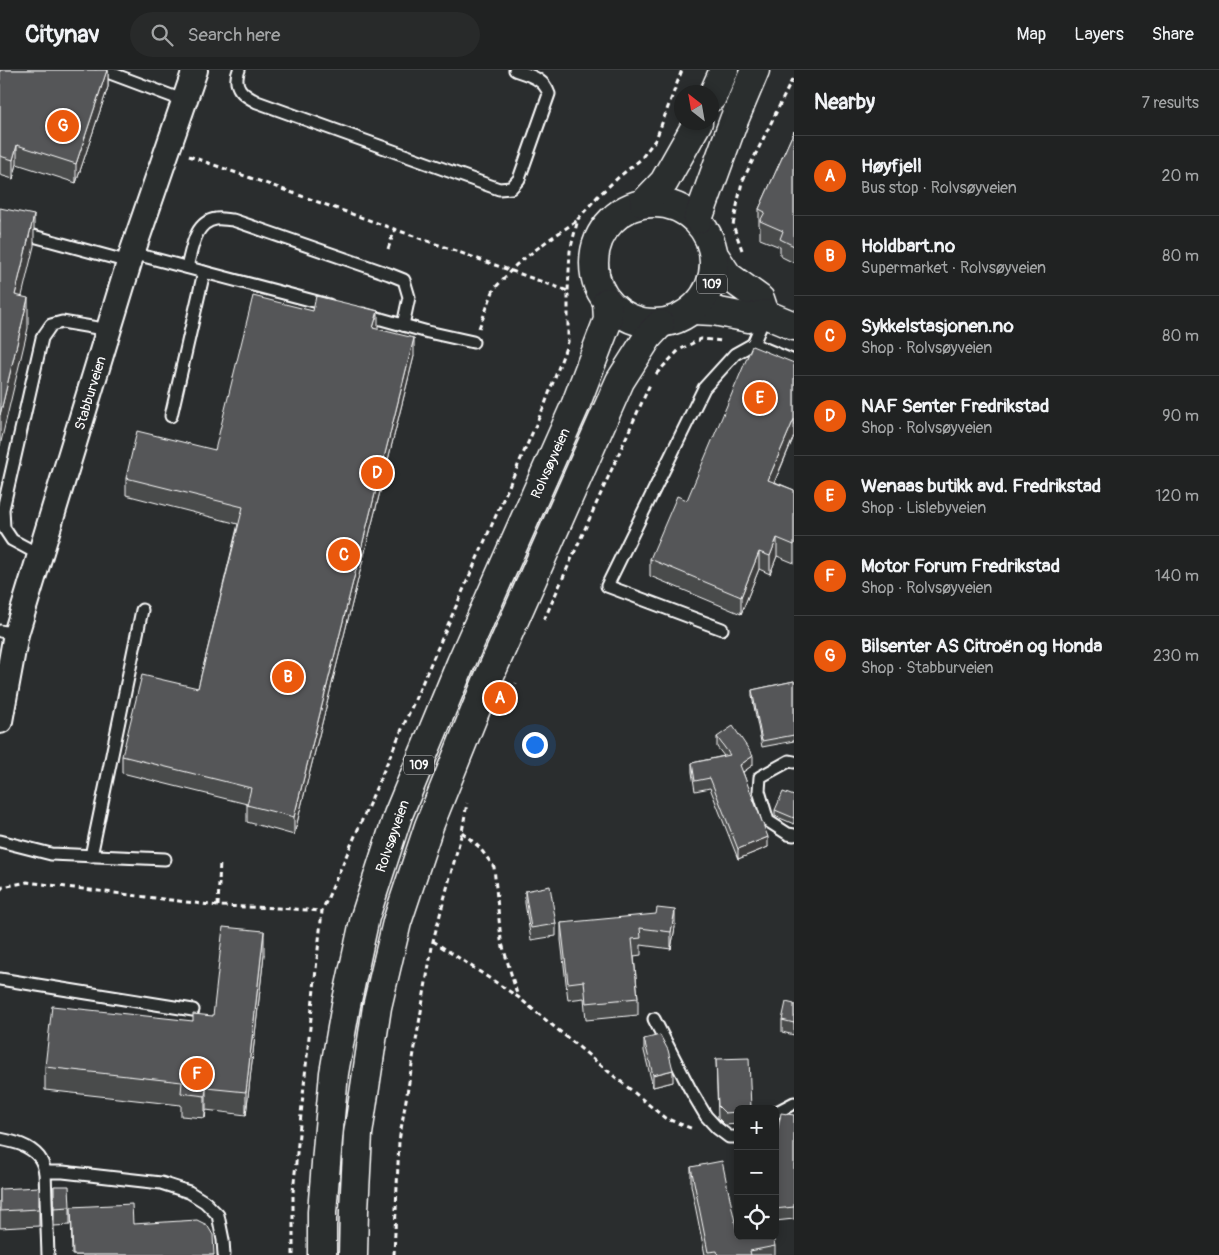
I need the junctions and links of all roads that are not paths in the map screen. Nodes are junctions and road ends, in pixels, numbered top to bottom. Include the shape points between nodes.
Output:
1 (102, 70) edge
2 (196, 70) edge
3 (239, 70) edge
4 (514, 70) edge
5 (724, 70) edge
6 (755, 70) edge
7 (717, 85) edge
8 (185, 101) junction
9 (693, 130) edge
10 (644, 202) junction
11 (698, 219) junction
12 (0, 227) edge
13 (131, 258) junction
14 (716, 258) junction
15 (187, 267) junction
16 (204, 272) junction
17 (607, 302) junction
18 (336, 307) edge
19 (693, 310) junction
20 (355, 312) edge
21 (660, 324) junction
22 (403, 325) junction
23 (756, 326) junction
24 (794, 326) edge
25 (109, 330) junction
26 (473, 342) road end
27 (794, 360) edge
28 (171, 416) dead end
29 (40, 555) junction
30 (142, 610) dead end
31 (722, 629) dead end
32 (8, 633) edge
33 (0, 721) edge
34 (794, 762) edge
35 (794, 835) edge
36 (0, 841) edge
37 (91, 856) junction
38 (165, 859) dead end
39 (0, 979) edge
40 (193, 1010) dead end
41 (654, 1019) dead end
42 (794, 1102) edge
43 (779, 1110) edge
44 (734, 1137) edge
45 (0, 1139) edge
46 (45, 1172) junction
47 (48, 1255) edge
48 (224, 1255) edge
49 (322, 1255) edge
50 (353, 1255) edge

1 - 8 lane
2 - 8 street, Stabburveien
3 - 4 lane via 236,77 239,87 245,96 257,102 499,189 511,188 519,179 549,94 540,80
5 - 7 main road
6 - 11 main road
8 - 13 street, Stabburveien
9 - 10 main road, 109 via 664,182
10 - 11 main road, 109 via 675,205
10 - 17 main road, 109 via 622,211 603,230 594,253 596,280
11 - 14 main road, 109 via 710,238
12 - 13 lane
13 - 15 lane
13 - 25 street, Stabburveien
14 - 19 main road, 109 via 711,286
14 - 23 main road via 728,276 760,299
15 - 16 lane
15 - 22 lane via 202,226 215,219 233,220 404,280 410,297
16 - 18 lane
16 - 28 lane
17 - 21 main road, 109 via 634,321
17 - 49 main road, Rolvsøyveien / 109 via 608,320 575,406 461,663 398,815 365,917 334,1073 322,1212
19 - 21 main road, 109 via 677,320
19 - 23 main road via 714,311
20 - 22 lane
21 - 50 main road, 109 via 620,381 486,684 429,826 398,922 377,1007 358,1134
22 - 26 lane
23 - 24 main road
23 - 27 lane
23 - 31 lane via 704,388 607,586
25 - 29 street, Stabburveien
25 - 29 lane via 62,322 51,324 42,338 4,509 4,528 12,540
29 - 32 street, Stabburveien
30 - 37 lane
32 - 33 street, Stabburveien
34 - 35 lane via 790,761 760,778 759,792 768,820
36 - 37 lane via 50,854
37 - 38 lane
39 - 40 lane
41 - 44 lane via 706,1116 717,1128
42 - 43 lane
45 - 46 lane via 30,1149 41,1158
46 - 47 lane
46 - 48 lane via 161,1182 189,1192 218,1215

